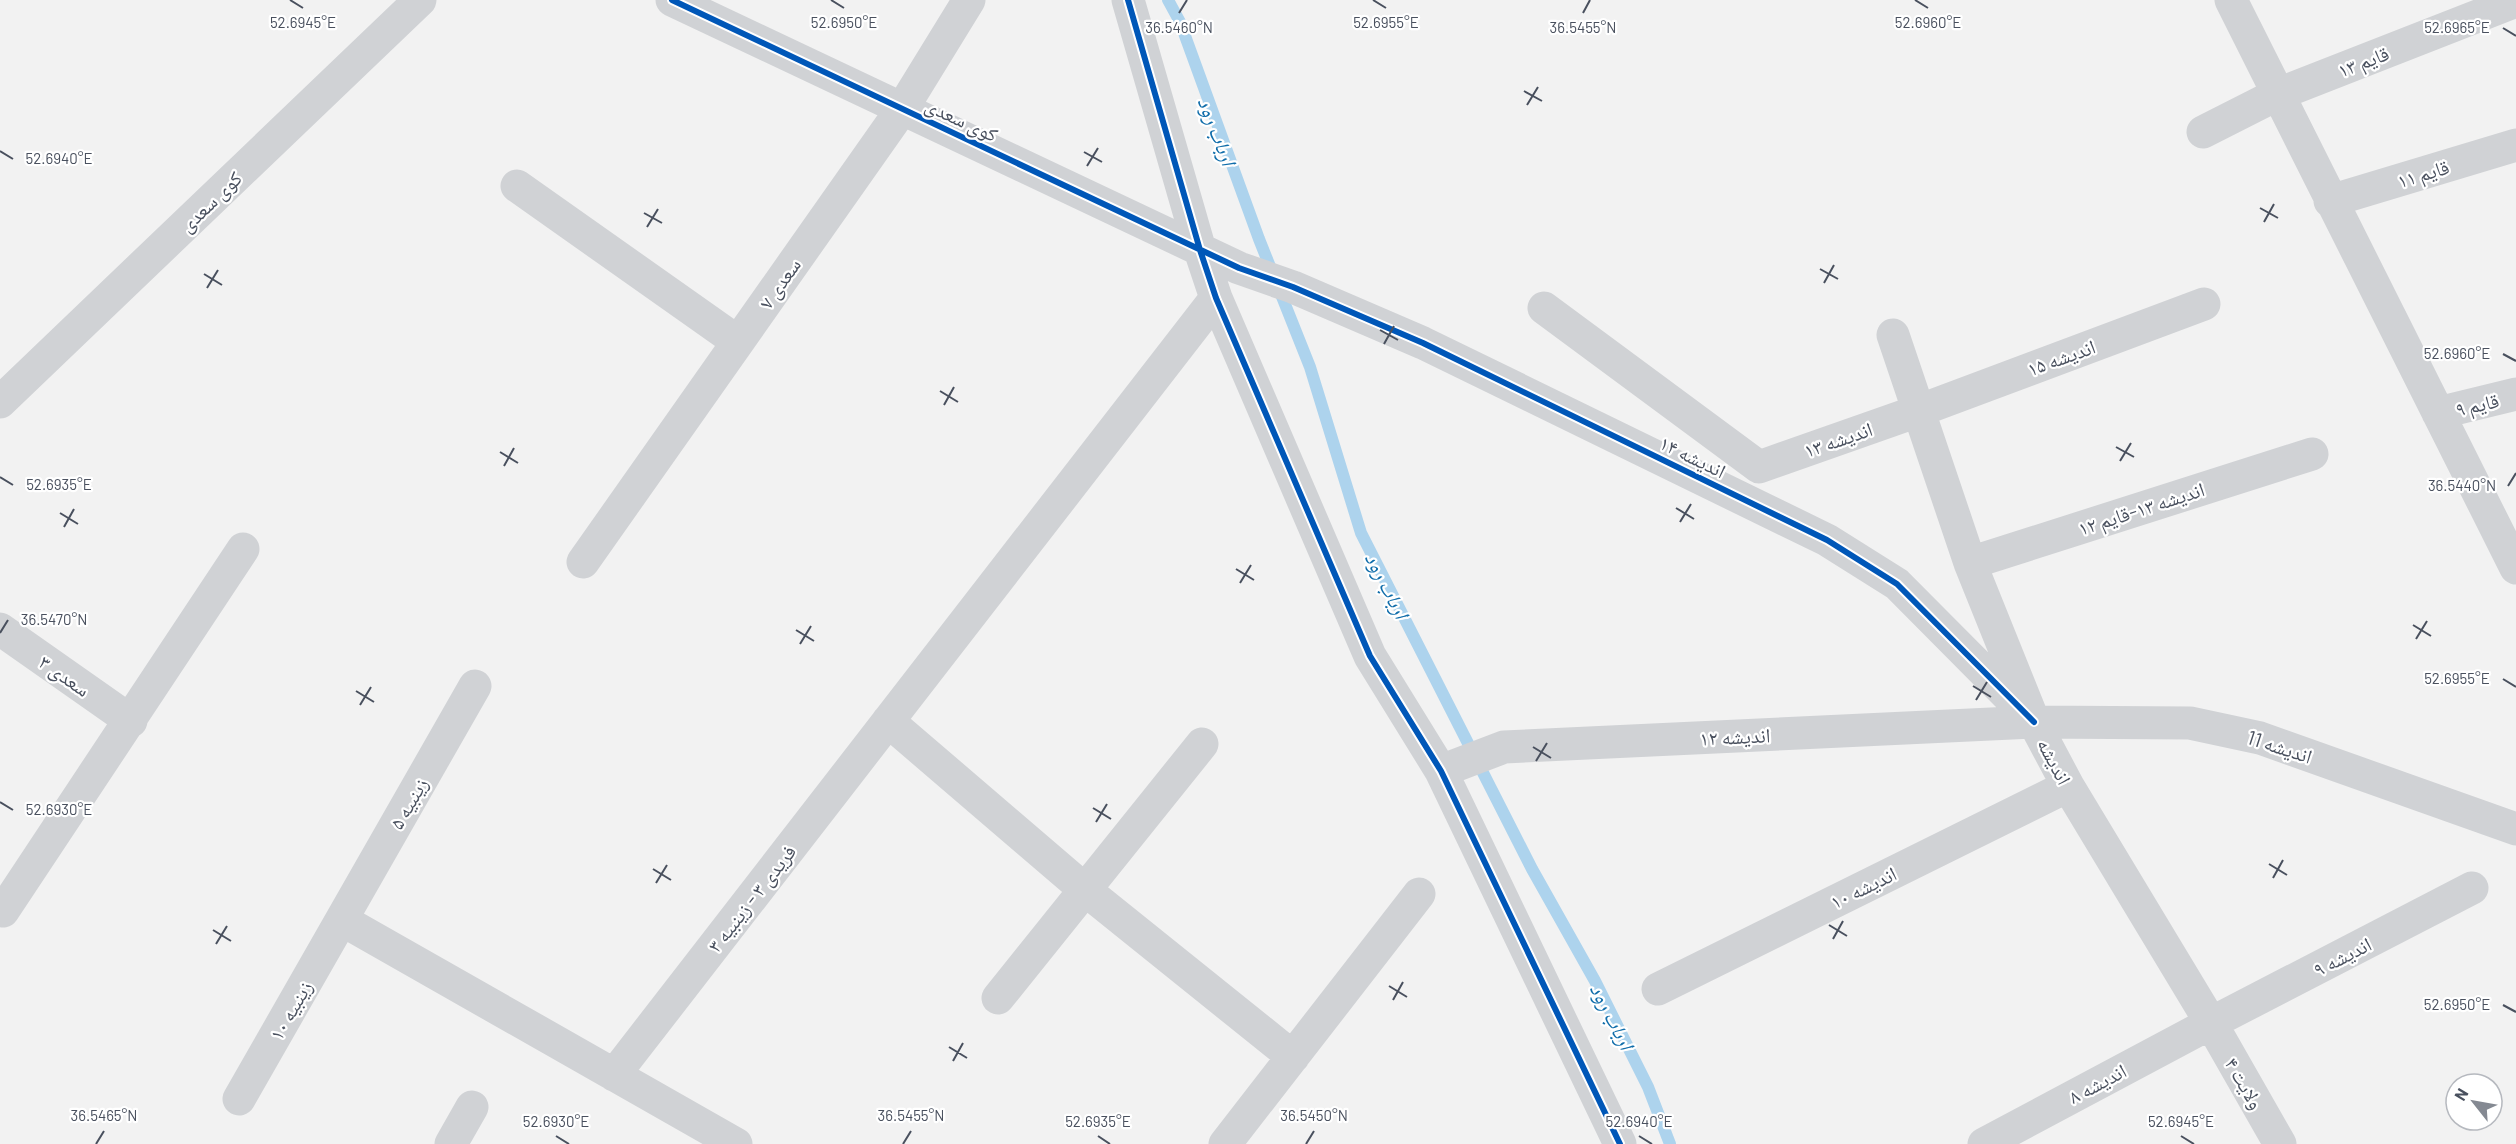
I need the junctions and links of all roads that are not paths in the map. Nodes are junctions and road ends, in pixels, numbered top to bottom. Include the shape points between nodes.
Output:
1 (420, 0) edge
2 (672, 0) edge
3 (969, 0) edge
4 (1128, 0) edge
5 (2230, 0) edge
6 (2516, 2) edge
7 (2276, 95) junction
8 (902, 109) junction
9 (2203, 132) dead end
10 (2516, 145) edge
11 (517, 186) dead end
12 (2330, 201) junction
13 (1200, 249) junction
14 (1239, 268) joint
15 (1216, 298) junction
16 (2204, 304) dead end
17 (1544, 308) dead end
18 (1893, 335) dead end
19 (738, 342) junction
20 (2516, 394) edge
21 (0, 402) edge
22 (1918, 411) junction
23 (2438, 413) junction
24 (2312, 454) dead end
25 (243, 549) dead end
26 (583, 562) dead end
27 (1970, 563) junction
28 (2516, 568) edge
29 (0, 629) edge
30 (475, 686) dead end
31 (131, 721) junction
32 (888, 722) junction
33 (2034, 722) junction
34 (1202, 744) dead end
35 (1442, 771) junction
36 (2068, 786) junction
37 (2516, 829) edge
38 (2472, 888) dead end
39 (1084, 889) junction
40 (1419, 894) dead end
41 (3, 911) dead end
42 (342, 921) junction
43 (1658, 989) dead end
44 (998, 998) dead end
45 (2211, 1023) junction
46 (1293, 1057) junction
47 (614, 1075) junction
48 (238, 1099) dead end
49 (472, 1107) dead end
50 (451, 1144) edge
51 (736, 1144) edge
52 (1225, 1144) edge
53 (1620, 1144) edge
54 (1984, 1144) edge
55 (2280, 1144) edge

1 - 21 street, کوی سعدی
2 - 8 street, کوی سعدی
3 - 8 street, سعدی ۷
4 - 13 street
5 - 7 street
6 - 7 street, قایم ۱۳
7 - 9 street, قایم ۱۳
7 - 12 street
8 - 13 street, کوی سعدی
8 - 19 street, سعدی ۷
10 - 12 street, قایم ۱۱
11 - 19 street
12 - 23 street
13 - 14 street, کوی سعدی
13 - 15 street
14 - 33 street, اندیشه ۱۴ via 1293,286 1423,343 1827,540 1897,584
15 - 32 street, فریدی ۳ - زینبیه ۳
15 - 35 street via 1370,656
16 - 22 street, اندیشه ۱۵
17 - 22 street, اندیشه ۱۳ via 1758,467
18 - 22 street, اندیشه
19 - 26 street, سعدی ۷
20 - 23 street, قایم ۹
22 - 27 street, اندیشه
23 - 28 street
24 - 27 street, اندیشه ۱۳-قایم ۱۲
25 - 31 street
27 - 33 street, اندیشه
29 - 31 street, سعدی ۳
30 - 42 street, زینبیه ۵
31 - 41 street
32 - 39 street
32 - 47 street, فریدی ۳ - زینبیه ۳
33 - 35 street, اندیشه ۱۲ via 1504,747
33 - 36 street, اندیشه
33 - 37 street, اندیشه 11 via 2190,723 2260,738
34 - 39 street
35 - 53 street
36 - 43 street, اندیشه ۱۰
36 - 45 street, اندیشه
38 - 45 street, اندیشه ۹
39 - 44 street
39 - 46 street
40 - 46 street
42 - 47 street
42 - 48 street, زینبیه ۱۰
45 - 54 street, اندیشه ۸
45 - 55 street, ولایت ۴
46 - 52 street
47 - 51 street
49 - 50 street

